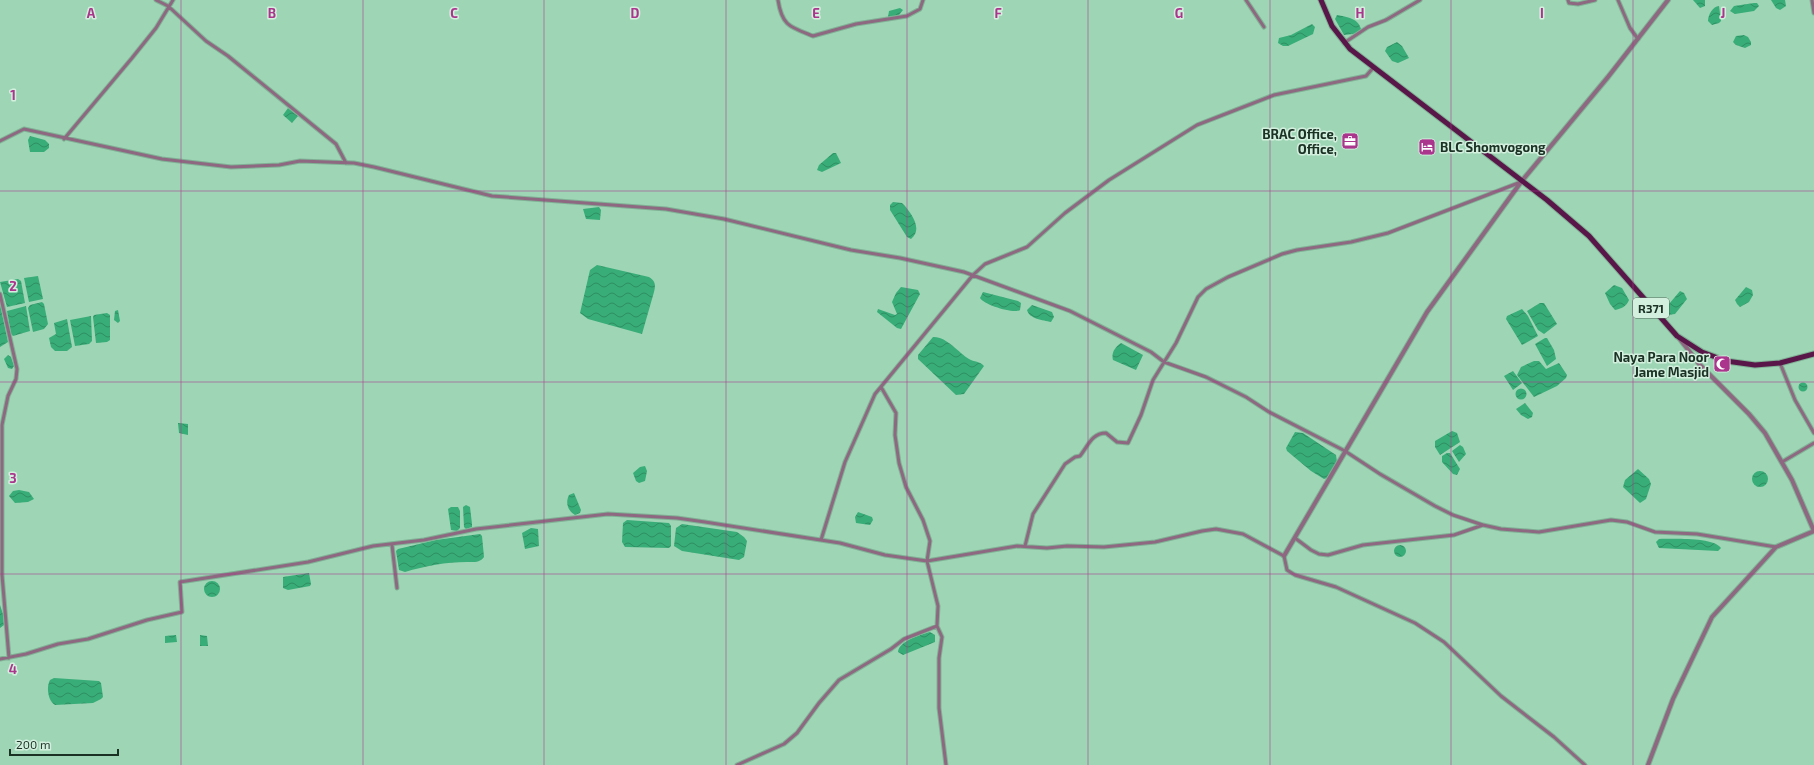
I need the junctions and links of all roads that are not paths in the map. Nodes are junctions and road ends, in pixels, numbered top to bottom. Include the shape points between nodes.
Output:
1 (156, 0) edge
2 (173, 0) edge
3 (778, 0) edge
4 (923, 0) edge
5 (1246, 0) edge
6 (1321, 0) edge
7 (1420, 0) edge
8 (1568, 0) edge
9 (1595, 0) edge
10 (1618, 0) edge
11 (1668, 0) edge
12 (1812, 0) edge
13 (168, 6) junction
14 (1814, 12) edge
15 (1264, 27) dead end
16 (1638, 39) junction
17 (1344, 43) junction
18 (1373, 68) junction
19 (64, 139) junction
20 (0, 140) edge
21 (346, 163) junction
22 (1521, 182) junction
23 (973, 275) junction
24 (0, 294) edge
25 (1677, 336) junction
26 (1814, 354) edge
27 (1164, 362) junction
28 (1780, 363) junction
29 (881, 387) junction
30 (1814, 433) edge
31 (1814, 443) edge
32 (1345, 452) junction
33 (1782, 462) junction
34 (1483, 525) junction
35 (1295, 538) junction
36 (820, 540) junction
37 (392, 545) junction
38 (1025, 546) junction
39 (1776, 547) junction
40 (1284, 556) junction
41 (928, 561) junction
42 (398, 588) dead end
43 (937, 626) junction
44 (9, 658) junction
45 (0, 659) edge
46 (737, 765) edge
47 (946, 765) edge
48 (1585, 765) edge
49 (1648, 765) edge

1 - 13 street
2 - 13 street
3 - 4 street via 780,16 787,24 813,36 856,24 911,14 920,9
5 - 15 street
6 - 17 main road, R371 via 1330,22
7 - 17 street via 1386,20 1368,27
8 - 9 street via 1574,4
10 - 16 street via 1630,28
11 - 16 street
12 - 14 street
13 - 19 street via 156,28
13 - 21 street via 206,41 336,144
16 - 22 street
17 - 18 main road, R371
18 - 22 main road, R371
18 - 23 street via 1366,76 1274,95 1197,126 1109,180 1064,213 1027,247 985,264
19 - 20 street via 24,129
19 - 21 street via 162,159 231,167 279,165 300,161
21 - 23 street via 374,167 492,196 666,209 724,219 850,250 900,258
22 - 25 main road, R371 via 1589,236
22 - 27 street via 1388,233 1282,254 1228,277 1206,289 1198,297
22 - 32 street via 1427,312
23 - 27 street via 1070,311 1151,352
23 - 29 street
24 - 44 street via 18,369 8,396 2,424 2,575
25 - 28 main road, R371 via 1702,352 1726,361 1755,365
25 - 33 street via 1700,365 1753,418
26 - 28 main road, R371
27 - 32 street via 1196,372 1240,393 1269,412
27 - 38 street via 1153,380 1128,443 1117,442 1106,432 1100,433 1091,439 1080,456 1065,464 1033,514
28 - 30 street via 1795,400
29 - 36 street via 875,394 845,462
29 - 41 street via 896,413 897,451 906,487 924,520 930,541
31 - 33 street
32 - 34 street via 1435,506
32 - 35 street
33 - 39 street via 1795,485 1814,532
34 - 35 street via 1454,535 1363,545 1328,555 1311,550
34 - 39 street via 1539,532 1621,520 1655,532 1697,534
35 - 40 street
36 - 37 street via 677,518 608,514 476,529
36 - 41 street via 885,555
37 - 42 street
37 - 44 street via 373,546 308,562 180,582 182,612
38 - 40 street via 1104,547 1148,543 1216,529 1243,534
38 - 41 street
39 - 49 street via 1712,617 1673,699
40 - 48 street via 1287,570 1295,575 1336,587 1415,624 1444,642 1501,696
41 - 43 street via 938,606
43 - 46 street via 904,639 839,680 798,733 784,744
43 - 47 street via 942,637 938,708
44 - 45 street

